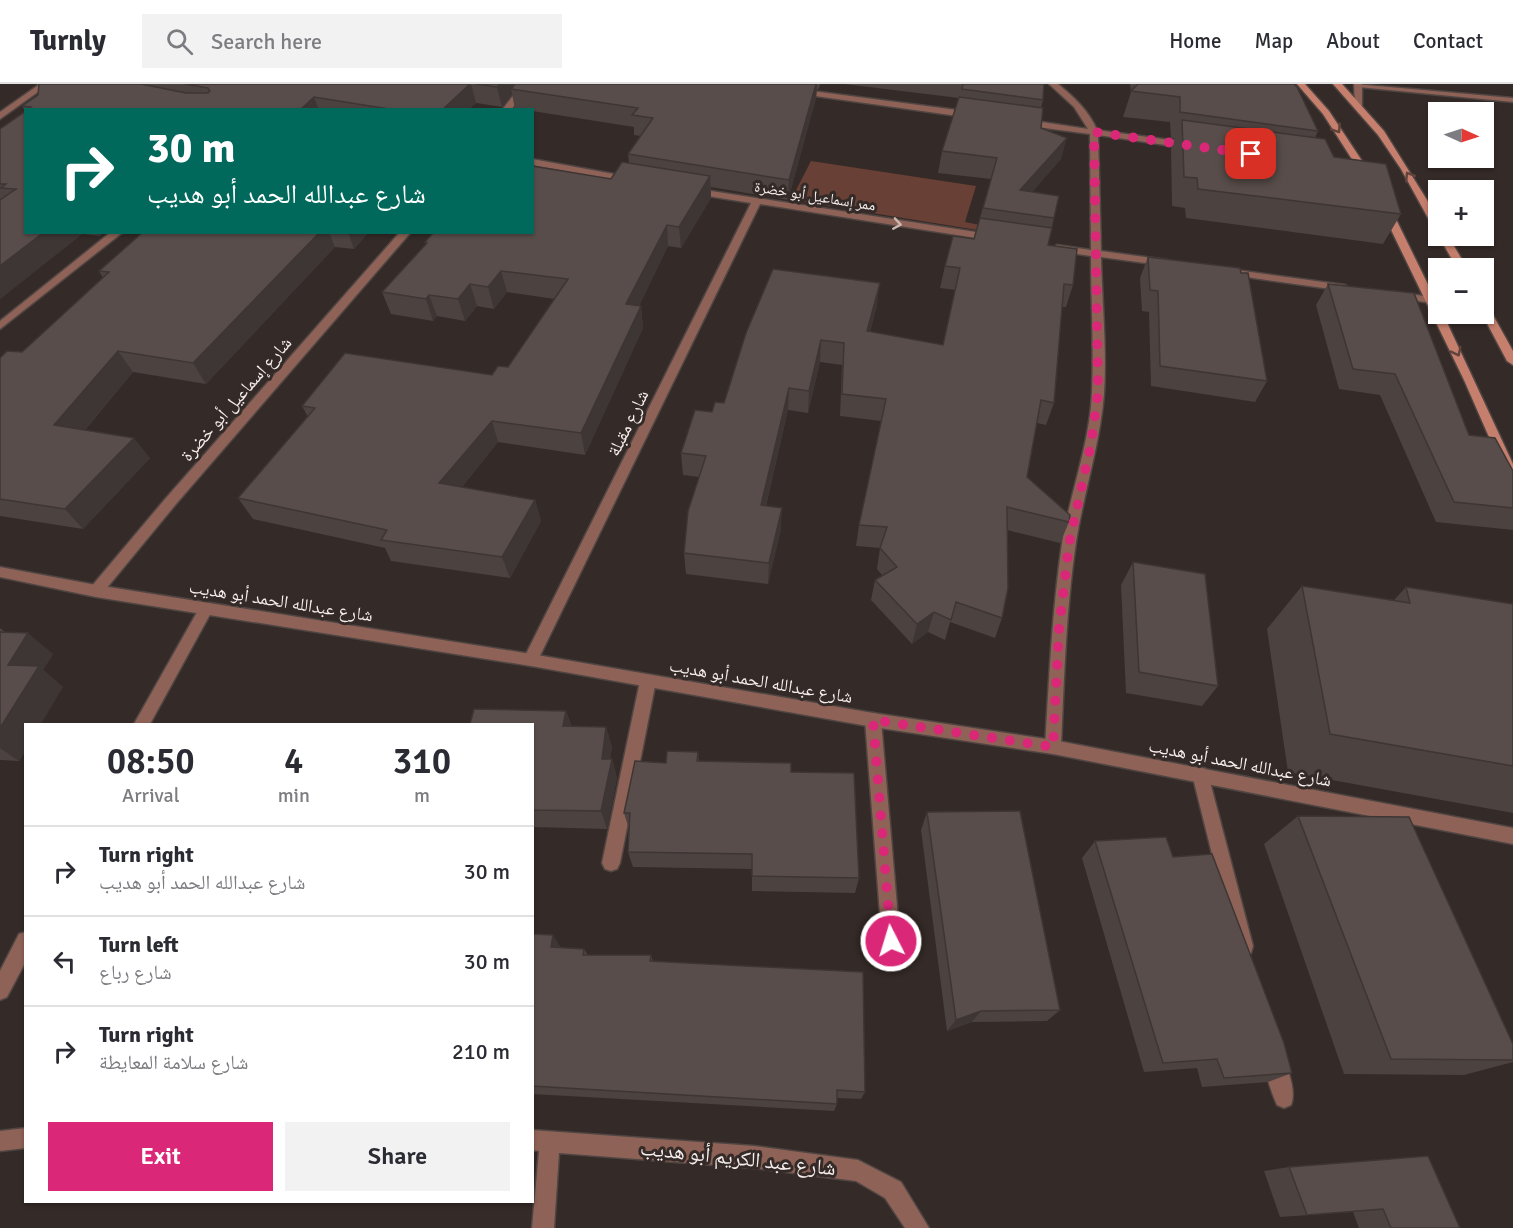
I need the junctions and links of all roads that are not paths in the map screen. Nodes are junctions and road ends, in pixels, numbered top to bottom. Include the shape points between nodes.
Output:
1 (45, 84) edge
2 (526, 84) edge
3 (1053, 84) edge
4 (1300, 84) edge
5 (1337, 84) edge
6 (1358, 85) edge
7 (782, 89) edge
8 (1513, 100) edge
9 (1359, 104) junction
10 (508, 108) edge
11 (0, 116) edge
12 (978, 116) edge
13 (1013, 121) edge
14 (1094, 132) junction
15 (1200, 147) edge
16 (534, 162) edge
17 (1352, 168) edge
18 (1364, 170) junction
19 (639, 181) edge
20 (686, 190) edge
21 (756, 202) junction
22 (1428, 210) edge
23 (115, 234) edge
24 (404, 234) edge
25 (1001, 239) edge
26 (1048, 246) edge
27 (1094, 254) junction
28 (1176, 265) edge
29 (1222, 271) edge
30 (1362, 290) edge
31 (1385, 293) edge
32 (1428, 294) edge
33 (1428, 300) edge
34 (1443, 324) edge
35 (1493, 324) edge
36 (0, 326) edge
37 (1513, 361) edge
38 (1496, 442) junction
39 (1513, 444) edge
40 (1513, 478) edge
41 (0, 572) edge
42 (96, 591) junction
43 (206, 609) junction
44 (531, 660) junction
45 (648, 681) junction
46 (873, 720) junction
47 (143, 723) edge
48 (1053, 747) junction
49 (1200, 774) junction
50 (1513, 836) edge
51 (611, 863) dead end
52 (891, 941) dead end
53 (24, 945) edge
54 (1248, 959) edge
55 (0, 990) edge
56 (1269, 1040) edge
57 (1284, 1098) edge
58 (24, 1138) edge
59 (541, 1140) edge
60 (0, 1141) edge
61 (543, 1228) edge
62 (918, 1228) edge

1 - 11 street
2 - 10 street
3 - 14 street via 1069,97
4 -> 18 main road via 1326,113
5 - 9 main road
6 - 8 street
6 - 9 street
7 - 12 street
22 -> 9 main road via 1387,140
13 - 14 street
14 - 15 street
14 - 27 street
16 - 19 street
17 - 18 street
18 - 32 main road
20 - 21 street, ممر إسماعيل أبو خضرة
21 -> 25 street, ممر إسماعيل أبو خضرة
21 - 44 street, شارع مقبلة
23 - 36 street
24 - 42 street, شارع إسماعيل أبو خضرة
26 - 27 street
27 - 28 street
27 - 48 street via 1098,393 1069,544 1059,629
29 - 30 street
31 - 33 street
34 -> 38 main road
35 - 37 main road
38 - 39 main road
38 - 40 main road
41 - 42 street, شارع عبدالله الحمد أبو هديب
42 - 43 street, شارع عبدالله الحمد أبو هديب
43 - 44 street, شارع عبدالله الحمد أبو هديب
43 - 47 street
44 - 45 street, شارع عبدالله الحمد أبو هديب
45 - 46 street, شارع عبدالله الحمد أبو هديب
45 - 51 street
46 - 48 street, شارع عبدالله الحمد أبو هديب
46 - 52 street
48 - 49 street, شارع عبدالله الحمد أبو هديب
49 - 50 street, شارع عبدالله الحمد أبو هديب
49 - 54 street
53 - 55 street
56 - 57 street
58 - 60 street
59 - 61 street
59 - 62 street, شارع عبد الكريم أبو هديب via 754,1157 858,1171 893,1190

